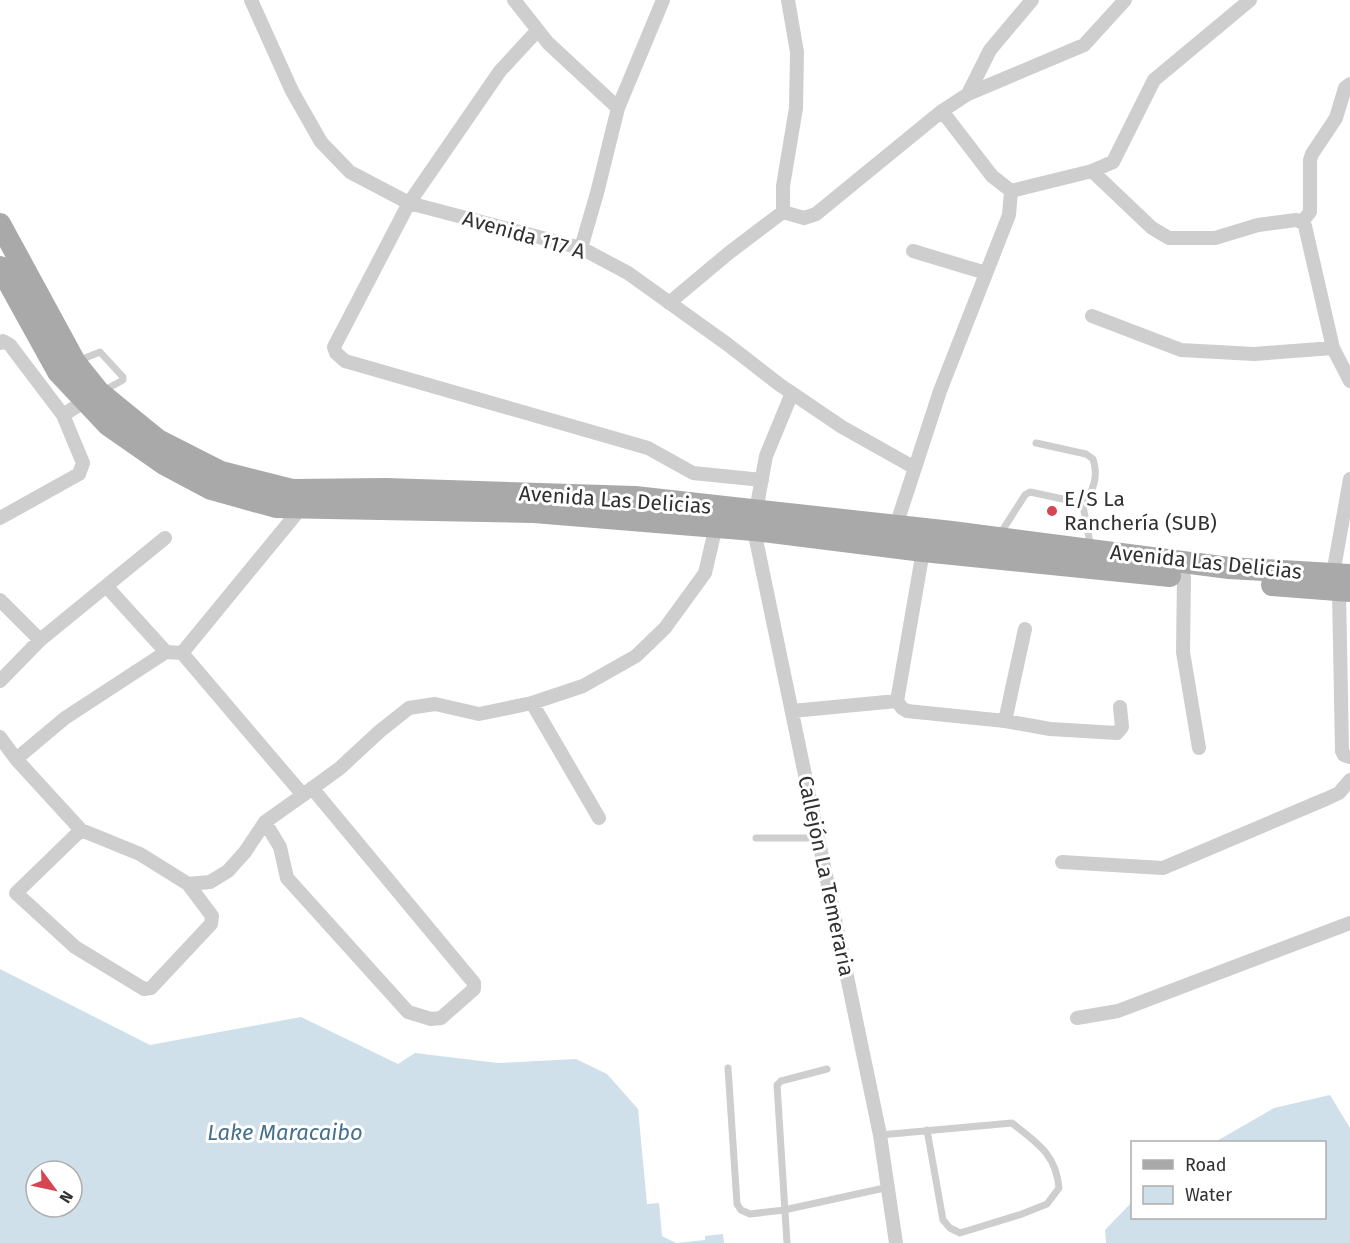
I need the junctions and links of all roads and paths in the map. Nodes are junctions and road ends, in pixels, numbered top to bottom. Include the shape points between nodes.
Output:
1 (251, 0) edge
2 (514, 0) edge
3 (663, 0) edge
4 (788, 0) edge
5 (1032, 0) edge
6 (1125, 0) edge
7 (1250, 0) edge
8 (537, 31) junction
9 (1350, 84) edge
10 (968, 94) junction
11 (618, 108) junction
12 (942, 111) junction
13 (1092, 171) junction
14 (1011, 191) junction
15 (409, 203) junction
16 (783, 212) junction
17 (1302, 222) junction
18 (0, 224) edge
19 (581, 248) junction
20 (913, 251) dead end
21 (0, 267) edge
22 (986, 273) junction
23 (669, 303) junction
24 (1092, 316) dead end
25 (0, 343) edge
26 (1333, 348) junction
27 (1350, 381) edge
28 (792, 393) junction
29 (92, 397) junction
30 (63, 415) junction
31 (1036, 442) dead end
32 (915, 468) junction
33 (1350, 479) edge
34 (762, 480) junction
35 (1083, 506) junction
36 (301, 508) junction
37 (0, 518) edge
38 (755, 520) junction
39 (716, 526) junction
40 (896, 526) junction
41 (165, 538) dead end
42 (997, 538) junction
43 (1091, 550) junction
44 (922, 551) junction
45 (1184, 577) junction
46 (1343, 583) edge
47 (107, 587) junction
48 (0, 600) edge
49 (1024, 629) dead end
50 (40, 640) junction
51 (166, 652) junction
52 (182, 653) junction
53 (0, 681) edge
54 (897, 701) junction
55 (532, 703) junction
56 (1120, 708) dead end
57 (792, 711) junction
58 (1005, 721) junction
59 (0, 737) edge
60 (1199, 748) dead end
61 (1350, 758) edge
62 (16, 759) junction
63 (1350, 780) edge
64 (307, 792) junction
65 (599, 818) dead end
66 (265, 822) junction
67 (81, 830) junction
68 (756, 838) dead end
69 (818, 838) junction
70 (1062, 862) dead end
71 (188, 884) junction
72 (1350, 924) edge
73 (1077, 1018) dead end
74 (728, 1068) dead end
75 (827, 1069) dead end
76 (927, 1130) junction
77 (880, 1135) junction
78 (889, 1187) junction
79 (784, 1210) junction
80 (787, 1243) edge
81 (896, 1243) edge

1 - 15 street, Avenida 117 A via 292,91 321,142 350,172
2 - 8 street
3 - 11 street
4 - 16 street via 797,52 796,108 783,186
5 - 10 street via 990,50
6 - 10 street via 1084,45
7 - 13 street via 1154,80 1113,162
8 - 11 street
8 - 15 street via 500,71
9 - 17 street via 1345,88 1336,118 1312,154 1308,167 1310,212
10 - 12 street
11 - 19 street
12 - 14 street via 992,176
12 - 16 street via 816,214 804,218
13 - 14 street
13 - 17 street via 1152,228 1169,238 1215,238 1258,225
14 - 22 street via 1009,215
15 - 19 street, Avenida 117 A
15 - 34 street via 334,347 345,361 648,448 693,473
16 - 23 street
17 - 26 street
18 - 29 main road, Avenida Las Delicias
19 - 23 street, Avenida 117 A via 628,273
20 - 22 street
21 - 29 main road, Avenida Las Delicias via 58,372
22 - 32 street
23 - 28 street, Avenida 117 A
24 - 26 street via 1181,350 1254,354
25 - 30 street via 10,345
26 - 27 street
28 - 32 street, Avenida 117 A
28 - 34 street via 766,456
29 - 30 street
29 - 36 main road, Avenida Las Delicias via 108,425 164,464 211,489 276,507
29 - 38 main road, Avenida Las Delicias via 158,440 221,472 292,490 635,497
30 - 37 street via 83,464 79,474
31 - 35 lane via 1094,459 1095,482
32 - 40 street
33 - 46 street
34 - 38 street
35 - 42 lane via 1029,492
35 - 43 lane
36 - 39 main road, Avenida Las Delicias via 534,512
36 - 52 street
38 - 39 main road, Avenida Las Delicias
38 - 40 main road, Avenida Las Delicias
38 - 44 main road, Avenida Las Delicias
38 - 57 street, Callejón La Temeraria
39 - 55 street via 705,573 665,628 636,656 583,686
40 - 42 main road, Avenida Las Delicias
41 - 47 street
42 - 43 main road, Avenida Las Delicias
43 - 46 main road, Avenida Las Delicias
44 - 45 main road, Avenida Las Delicias
44 - 54 street
45 - 46 main road, Avenida Las Delicias
45 - 60 street via 1183,652
46 - 61 street via 1342,751
47 - 50 street
47 - 51 street
48 - 50 street
49 - 58 street
50 - 53 street
51 - 52 street
51 - 62 street via 65,718
52 - 64 street
54 - 57 street
54 - 58 street via 907,711
55 - 64 street via 479,714 435,704 409,708
55 - 65 street
56 - 58 street via 1122,727 1117,733 1050,729
57 - 69 street, Callejón La Temeraria
59 - 62 street
62 - 67 street
63 - 70 street via 1339,793 1162,868
64 - 66 street
64 - 66 street via 474,983 474,989 441,1018 408,1012 287,878 280,847
66 - 71 street via 228,871 210,882
67 - 71 street via 140,854
67 - 71 street via 16,893 75,947 144,989 151,988 211,924 212,916
68 - 69 lane
69 - 77 street, Callejón La Temeraria
72 - 73 street via 1118,1011
74 - 79 lane via 737,1204 750,1214
75 - 79 lane via 777,1084
76 - 76 lane via 1012,1123 1047,1152 1058,1173 1059,1188 1047,1204 960,1233 943,1220
76 - 77 lane
77 - 78 street, Callejón La Temeraria
78 - 79 lane
78 - 81 street, Callejón La Temeraria
79 - 80 lane

